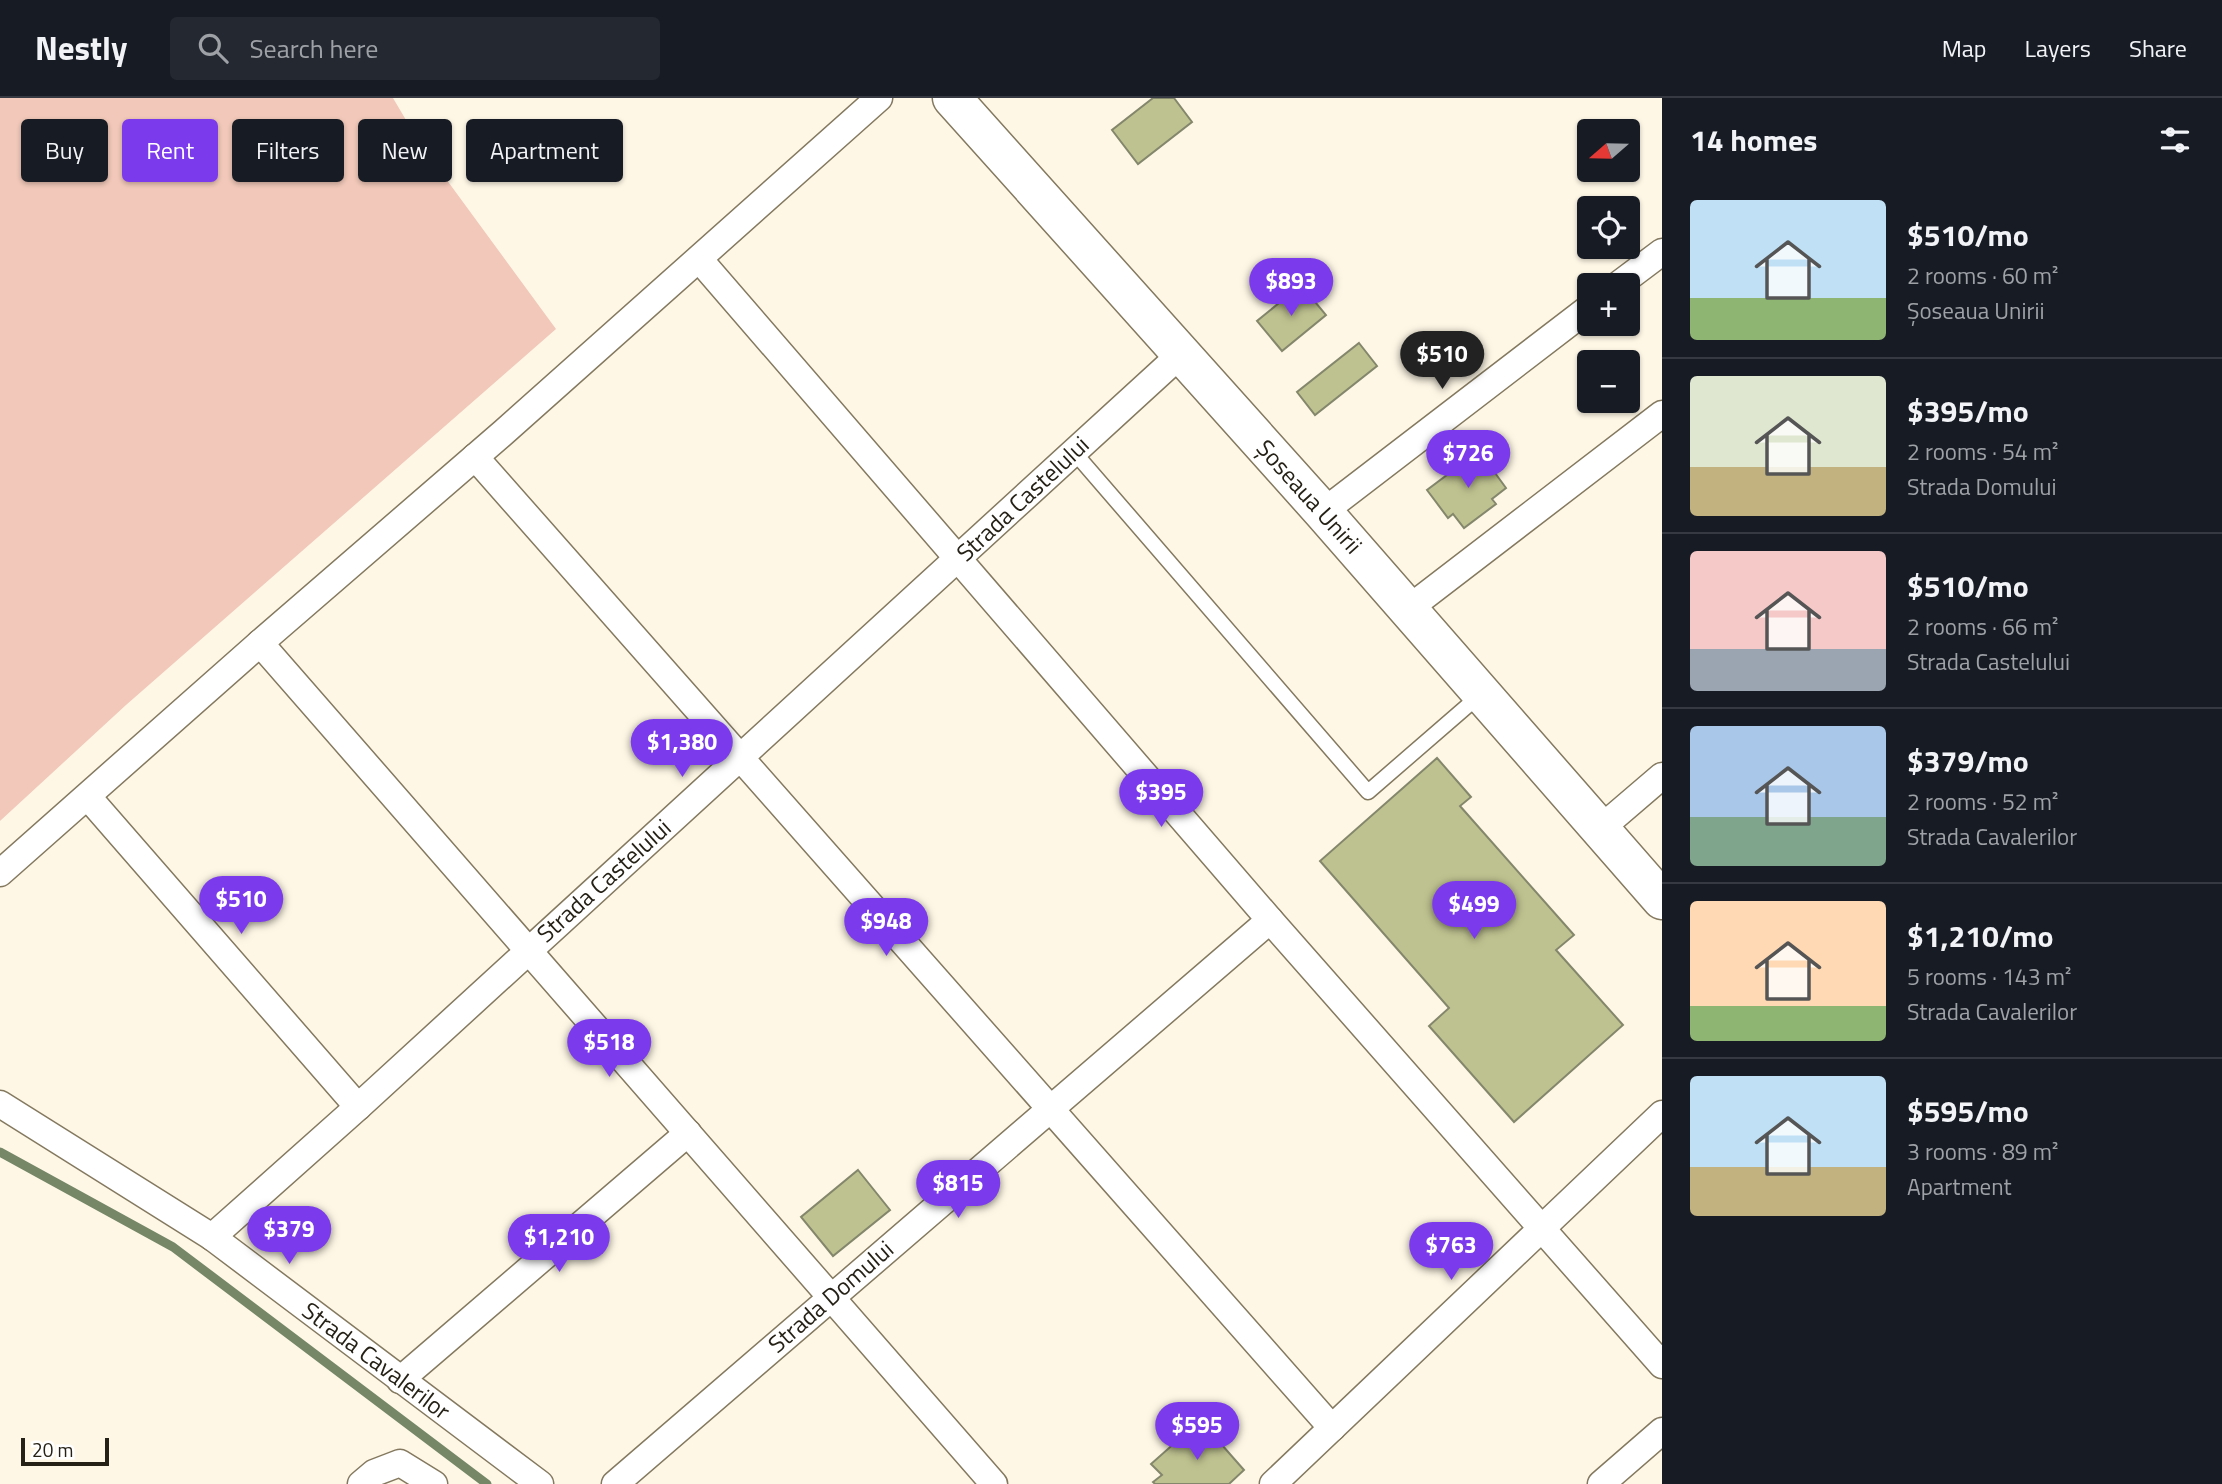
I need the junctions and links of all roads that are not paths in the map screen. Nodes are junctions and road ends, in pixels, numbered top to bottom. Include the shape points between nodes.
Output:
1 (879, 98) edge
2 (952, 98) edge
3 (1662, 251) edge
4 (699, 259) junction
5 (1634, 273) edge
6 (1577, 317) edge
7 (1181, 354) junction
8 (1662, 414) edge
9 (1074, 452) junction
10 (475, 457) junction
11 (1323, 512) junction
12 (959, 558) junction
13 (1408, 609) junction
14 (260, 643) junction
15 (1481, 694) junction
16 (740, 757) junction
17 (1662, 776) edge
18 (88, 797) junction
19 (1600, 829) junction
20 (0, 873) edge
21 (1662, 900) edge
22 (1270, 920) junction
23 (528, 951) junction
24 (0, 1104) edge
25 (358, 1107) junction
26 (1050, 1109) junction
27 (1662, 1114) edge
28 (688, 1133) junction
29 (1543, 1227) junction
30 (212, 1237) junction
31 (831, 1297) junction
32 (1662, 1365) edge
33 (400, 1380) junction
34 (1332, 1428) junction
35 (1662, 1430) edge
36 (361, 1484) edge
37 (434, 1484) edge
38 (540, 1484) edge
39 (615, 1484) edge
40 (994, 1484) edge
41 (1273, 1484) edge
42 (1601, 1484) edge

1 - 4 street
2 - 7 main road, Șoseaua Unirii
3 - 5 street
4 - 10 street
4 - 12 street
6 - 11 street
7 - 9 street, Strada Castelului
7 - 11 main road, Șoseaua Unirii
8 - 13 street
9 - 12 street, Strada Castelului
9 - 15 lane via 1368,792
10 - 14 street
10 - 16 street
11 - 13 main road, Șoseaua Unirii
12 - 16 street, Strada Castelului
12 - 22 street
13 - 15 main road, Șoseaua Unirii
14 - 18 street
14 - 23 street
15 - 19 main road, Șoseaua Unirii
16 - 23 street, Strada Castelului
16 - 26 street
17 - 19 street
18 - 20 street
18 - 25 street
19 - 21 main road, Șoseaua Unirii
22 - 26 street, Strada Domului
22 - 29 street
23 - 25 street, Strada Castelului
23 - 28 street
24 - 30 street, Strada Cavalerilor
25 - 30 street, Strada Castelului
26 - 31 street, Strada Domului
26 - 34 street
27 - 29 street
28 - 31 street
28 - 33 street
29 - 32 street
29 - 34 street
30 - 33 street, Strada Cavalerilor
31 - 39 street, Strada Domului
31 - 40 street
33 - 38 street, Strada Cavalerilor
34 - 41 street
35 - 42 street
36 - 37 street via 374,1473 400,1463

